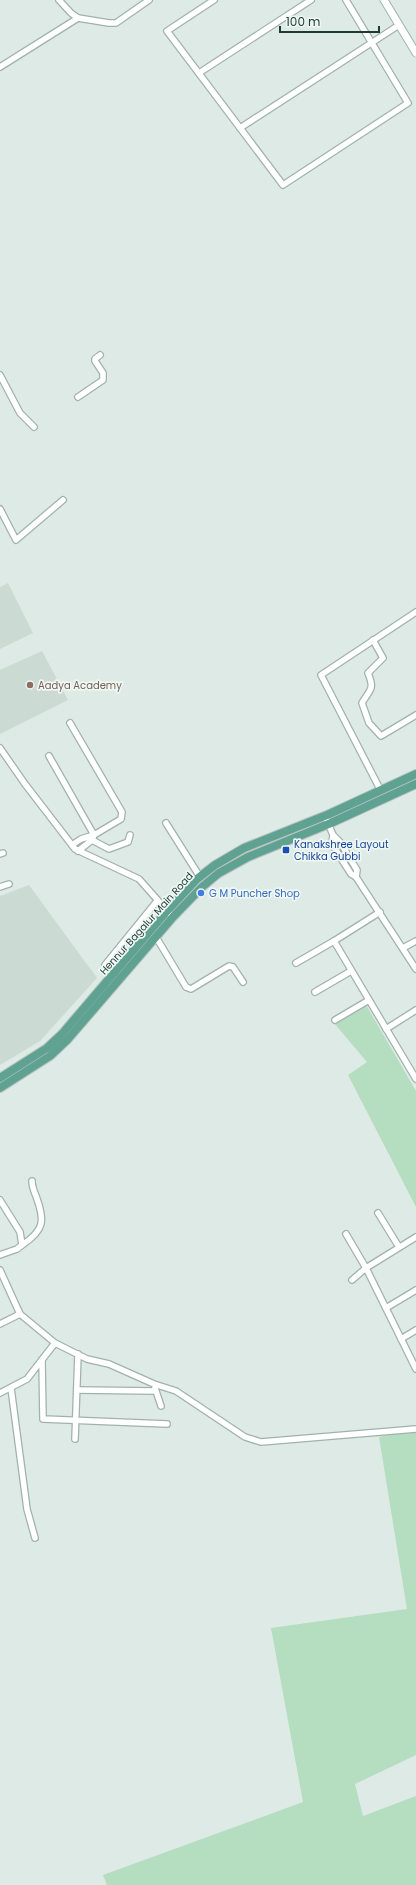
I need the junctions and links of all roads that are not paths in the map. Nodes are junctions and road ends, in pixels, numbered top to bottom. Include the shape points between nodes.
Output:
1 (59, 0) edge
2 (149, 0) edge
3 (214, 0) edge
4 (311, 0) edge
5 (346, 0) edge
6 (384, 0) edge
7 (78, 18) junction
8 (399, 26) junction
9 (373, 43) junction
10 (416, 53) edge
11 (0, 67) edge
12 (199, 73) junction
13 (240, 128) junction
14 (100, 355) dead end
15 (0, 378) edge
16 (78, 397) dead end
17 (34, 427) dead end
18 (63, 500) dead end
19 (0, 509) edge
20 (416, 612) edge
21 (373, 640) junction
22 (416, 715) edge
23 (70, 723) dead end
24 (0, 748) edge
25 (49, 756) dead end
26 (416, 774) edge
27 (416, 784) edge
28 (381, 791) junction
29 (325, 816) junction
30 (166, 823) dead end
31 (328, 825) junction
32 (130, 835) dead end
33 (93, 838) junction
34 (72, 845) junction
35 (78, 851) junction
36 (200, 877) junction
37 (9, 884) dead end
38 (0, 887) edge
39 (157, 901) junction
40 (380, 912) junction
41 (170, 914) junction
42 (156, 937) junction
43 (334, 941) junction
44 (416, 941) edge
45 (404, 948) junction
46 (296, 963) dead end
47 (105, 965) dead end
48 (416, 969) edge
49 (351, 970) junction
50 (243, 982) dead end
51 (315, 992) dead end
52 (369, 1000) junction
53 (416, 1010) edge
54 (335, 1020) dead end
55 (386, 1029) junction
56 (0, 1078) edge
57 (416, 1079) edge
58 (0, 1088) edge
59 (32, 1181) dead end
60 (0, 1200) edge
61 (378, 1213) dead end
62 (346, 1234) dead end
63 (416, 1237) edge
64 (22, 1244) junction
65 (399, 1248) junction
66 (0, 1255) edge
67 (366, 1268) junction
68 (0, 1270) edge
69 (2, 1279) edge
70 (352, 1280) dead end
71 (416, 1290) edge
72 (386, 1308) junction
73 (20, 1314) junction
74 (1, 1322) edge
75 (416, 1330) edge
76 (401, 1339) junction
77 (55, 1343) junction
78 (78, 1354) junction
79 (42, 1360) junction
80 (416, 1368) edge
81 (154, 1384) junction
82 (11, 1388) junction
83 (77, 1390) junction
84 (155, 1391) junction
85 (0, 1392) edge
86 (161, 1406) dead end
87 (76, 1421) junction
88 (167, 1424) dead end
89 (416, 1429) edge
90 (75, 1439) dead end
91 (36, 1538) dead end

1 - 7 street
2 - 7 street via 116,23
3 - 12 street via 167,31
4 - 12 street
5 - 9 street
6 - 8 main road
7 - 11 street
8 - 9 street
8 - 10 main road
9 - 13 street
9 - 13 street via 408,103 283,185
12 - 13 street
14 - 16 street via 95,361 103,373 103,380
15 - 17 street via 20,413
18 - 19 street via 16,540
20 - 21 street
21 - 22 street via 383,658 368,673 373,685 362,703 369,723 381,736
21 - 28 street via 321,675
23 - 33 street via 122,812 122,817 118,821
24 - 34 street
25 - 33 street
26 - 28 main road, Hennur Bagalur Main Road
27 - 31 main road, Hennur Bagalur Main Road
28 - 29 main road, Hennur Bagalur Main Road
29 - 31 street
29 - 36 main road, Hennur Bagalur Main Road via 244,848
30 - 36 street
31 - 40 street via 357,870 356,877
31 - 41 main road, Hennur Bagalur Main Road via 248,857 219,873
32 - 33 street via 128,842 109,849
33 - 34 street
33 - 35 street
34 - 35 street
35 - 39 street via 139,879
36 - 41 main road, Hennur Bagalur Main Road
37 - 38 street
39 - 41 street
39 - 47 street
40 - 43 street
40 - 45 street
41 - 42 main road, Hennur Bagalur Main Road
41 - 56 main road, Hennur Bagalur Main Road via 62,1034 47,1048
42 - 50 street via 186,987 191,989 198,986 229,966 233,967
42 - 58 main road, Hennur Bagalur Main Road via 68,1039 50,1056
43 - 46 street
43 - 49 street
44 - 45 street
45 - 48 street
49 - 51 street
49 - 52 street
52 - 54 street
52 - 55 street
53 - 55 street
55 - 57 street
59 - 64 street via 43,1220 33,1238
60 - 64 street via 20,1232
61 - 65 street
62 - 67 street
63 - 65 street
64 - 66 street via 17,1249
65 - 67 street
67 - 70 street
67 - 72 street
68 - 69 street
69 - 73 street
71 - 72 street
72 - 76 street
73 - 74 street
73 - 77 street
75 - 76 street
76 - 80 street
77 - 78 street
77 - 79 street
78 - 81 street via 109,1364
78 - 83 street
79 - 82 street via 26,1379
79 - 87 street via 42,1419
81 - 84 street
81 - 89 street via 176,1391 245,1438 262,1442
82 - 85 street
82 - 91 street via 27,1508
83 - 84 street
83 - 87 street
84 - 86 street
87 - 88 street
87 - 90 street

